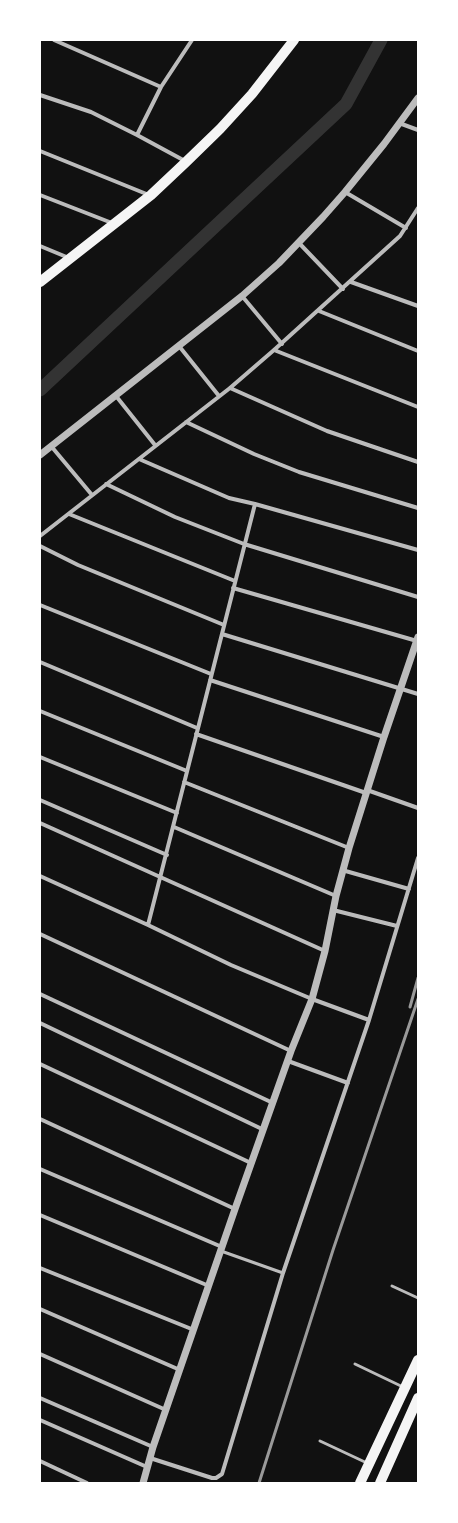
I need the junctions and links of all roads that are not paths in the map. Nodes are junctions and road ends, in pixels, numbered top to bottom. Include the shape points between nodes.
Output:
1 (54, 40) edge
2 (192, 40) edge
3 (294, 40) edge
4 (161, 87) junction
5 (40, 95) edge
6 (418, 98) edge
7 (399, 123) junction
8 (418, 130) edge
9 (136, 135) junction
10 (40, 151) edge
11 (186, 162) junction
12 (345, 192) junction
13 (40, 195) edge
14 (151, 195) junction
15 (418, 208) edge
16 (115, 224) junction
17 (406, 228) junction
18 (299, 243) junction
19 (40, 246) edge
20 (71, 258) junction
21 (40, 282) edge
22 (351, 282) junction
23 (343, 289) junction
24 (242, 296) junction
25 (418, 306) edge
26 (319, 310) junction
27 (282, 344) junction
28 (179, 346) junction
29 (274, 350) junction
30 (418, 351) edge
31 (230, 388) junction
32 (116, 396) junction
33 (219, 396) junction
34 (418, 407) edge
35 (186, 422) junction
36 (155, 445) junction
37 (51, 446) junction
38 (40, 455) edge
39 (139, 459) junction
40 (418, 462) edge
41 (106, 484) junction
42 (92, 495) junction
43 (255, 504) junction
44 (418, 508) edge
45 (69, 514) junction
46 (40, 536) edge
47 (244, 544) junction
48 (40, 546) edge
49 (418, 550) edge
50 (235, 581) junction
51 (233, 588) junction
52 (418, 597) edge
53 (40, 605) edge
54 (224, 625) junction
55 (222, 634) junction
56 (418, 639) edge
57 (40, 662) edge
58 (211, 674) junction
59 (210, 680) junction
60 (401, 689) junction
61 (418, 694) edge
62 (40, 711) edge
63 (197, 728) junction
64 (196, 734) junction
65 (384, 737) junction
66 (40, 757) edge
67 (187, 771) junction
68 (184, 782) junction
69 (366, 792) junction
70 (40, 800) edge
71 (418, 808) edge
72 (177, 813) junction
73 (40, 823) edge
74 (174, 827) junction
75 (349, 848) junction
76 (166, 855) junction
77 (418, 858) edge
78 (342, 870) junction
79 (40, 876) edge
80 (161, 877) junction
81 (409, 889) junction
82 (336, 896) junction
83 (333, 910) junction
84 (148, 925) junction
85 (397, 926) junction
86 (40, 934) edge
87 (325, 951) junction
88 (40, 994) edge
89 (312, 1000) junction
90 (369, 1020) junction
91 (40, 1024) edge
92 (291, 1051) junction
93 (288, 1061) junction
94 (40, 1064) edge
95 (348, 1083) junction
96 (273, 1103) junction
97 (40, 1119) edge
98 (264, 1130) junction
99 (252, 1163) junction
100 (40, 1168) edge
101 (236, 1209) junction
102 (40, 1215) edge
103 (222, 1249) junction
104 (40, 1268) edge
105 (283, 1273) junction
106 (209, 1286) junction
107 (392, 1286) dead end
108 (418, 1298) edge
109 (40, 1309) edge
110 (194, 1330) junction
111 (40, 1354) edge
112 (418, 1360) edge
113 (355, 1364) dead end
114 (180, 1370) junction
115 (405, 1387) junction
116 (40, 1398) edge
117 (418, 1398) edge
118 (166, 1410) junction
119 (415, 1413) edge
120 (40, 1420) edge
121 (320, 1441) dead end
122 (153, 1447) junction
123 (149, 1458) junction
124 (40, 1461) edge
125 (369, 1464) junction
126 (147, 1467) junction
127 (383, 1482) edge
128 (87, 1483) edge
129 (143, 1483) edge
130 (360, 1483) edge

1 - 4 street
2 - 4 street
3 - 11 main road via 252,94
4 - 9 street
5 - 9 street via 92,112
6 - 7 street
7 - 8 street
7 - 12 street
9 - 11 street
10 - 14 street
11 - 14 main road
12 - 17 street
12 - 18 street
13 - 16 street
14 - 16 main road
15 - 17 street
16 - 20 main road
17 - 22 street
18 - 23 street
18 - 24 street
19 - 20 street
20 - 21 main road
22 - 23 street
22 - 25 street
23 - 26 street
24 - 27 street
24 - 28 street
26 - 27 street
26 - 30 street
27 - 29 street
28 - 32 street
28 - 33 street
29 - 31 street
29 - 34 street
31 - 33 street
31 - 40 street via 321,428
32 - 36 street
32 - 37 street
33 - 35 street
35 - 36 street
35 - 44 street via 293,470
36 - 39 street
37 - 38 street
37 - 42 street
39 - 41 street
39 - 43 street via 229,498
41 - 42 street
41 - 47 street via 175,517
42 - 45 street
43 - 47 street
43 - 49 street
45 - 46 street
45 - 50 street
47 - 50 street
47 - 52 street
48 - 54 street via 78,565
50 - 51 street
51 - 54 street
51 - 56 street
53 - 58 street
54 - 55 street
55 - 58 street
55 - 60 street
56 - 60 street
57 - 63 street
58 - 59 street
59 - 63 street
59 - 65 street
60 - 61 street
60 - 65 street
62 - 67 street
63 - 64 street
64 - 67 street
64 - 69 street
65 - 69 street
66 - 72 street
67 - 68 street
68 - 72 street
68 - 75 street
69 - 71 street
69 - 75 street
70 - 76 street
72 - 74 street
73 - 80 street
74 - 76 street
74 - 82 street
75 - 78 street
76 - 80 street
77 - 81 street
78 - 81 street
78 - 82 street
79 - 84 street
80 - 84 street
80 - 87 street
81 - 85 street
82 - 83 street
83 - 85 street
83 - 87 street
84 - 89 street via 230,966
85 - 90 street
86 - 92 street
87 - 89 street
88 - 96 street
89 - 90 street
89 - 92 street
90 - 95 street
91 - 98 street
92 - 93 street
93 - 95 street
93 - 96 street
94 - 99 street
95 - 105 street
96 - 98 street
97 - 101 street
98 - 99 street
99 - 101 street
100 - 103 street
101 - 103 street
102 - 106 street
103 - 105 lane
103 - 106 street
104 - 110 street
105 - 123 street via 222,1474 212,1478
106 - 110 street
107 - 108 lane
109 - 114 street
110 - 114 street
111 - 118 street
112 - 115 main road
113 - 115 lane
114 - 118 street
115 - 125 main road
116 - 122 street
117 - 119 main road
118 - 122 street
119 - 127 main road
120 - 126 street
121 - 125 lane
122 - 123 street
123 - 126 street
124 - 128 street
125 - 130 main road
126 - 129 street

